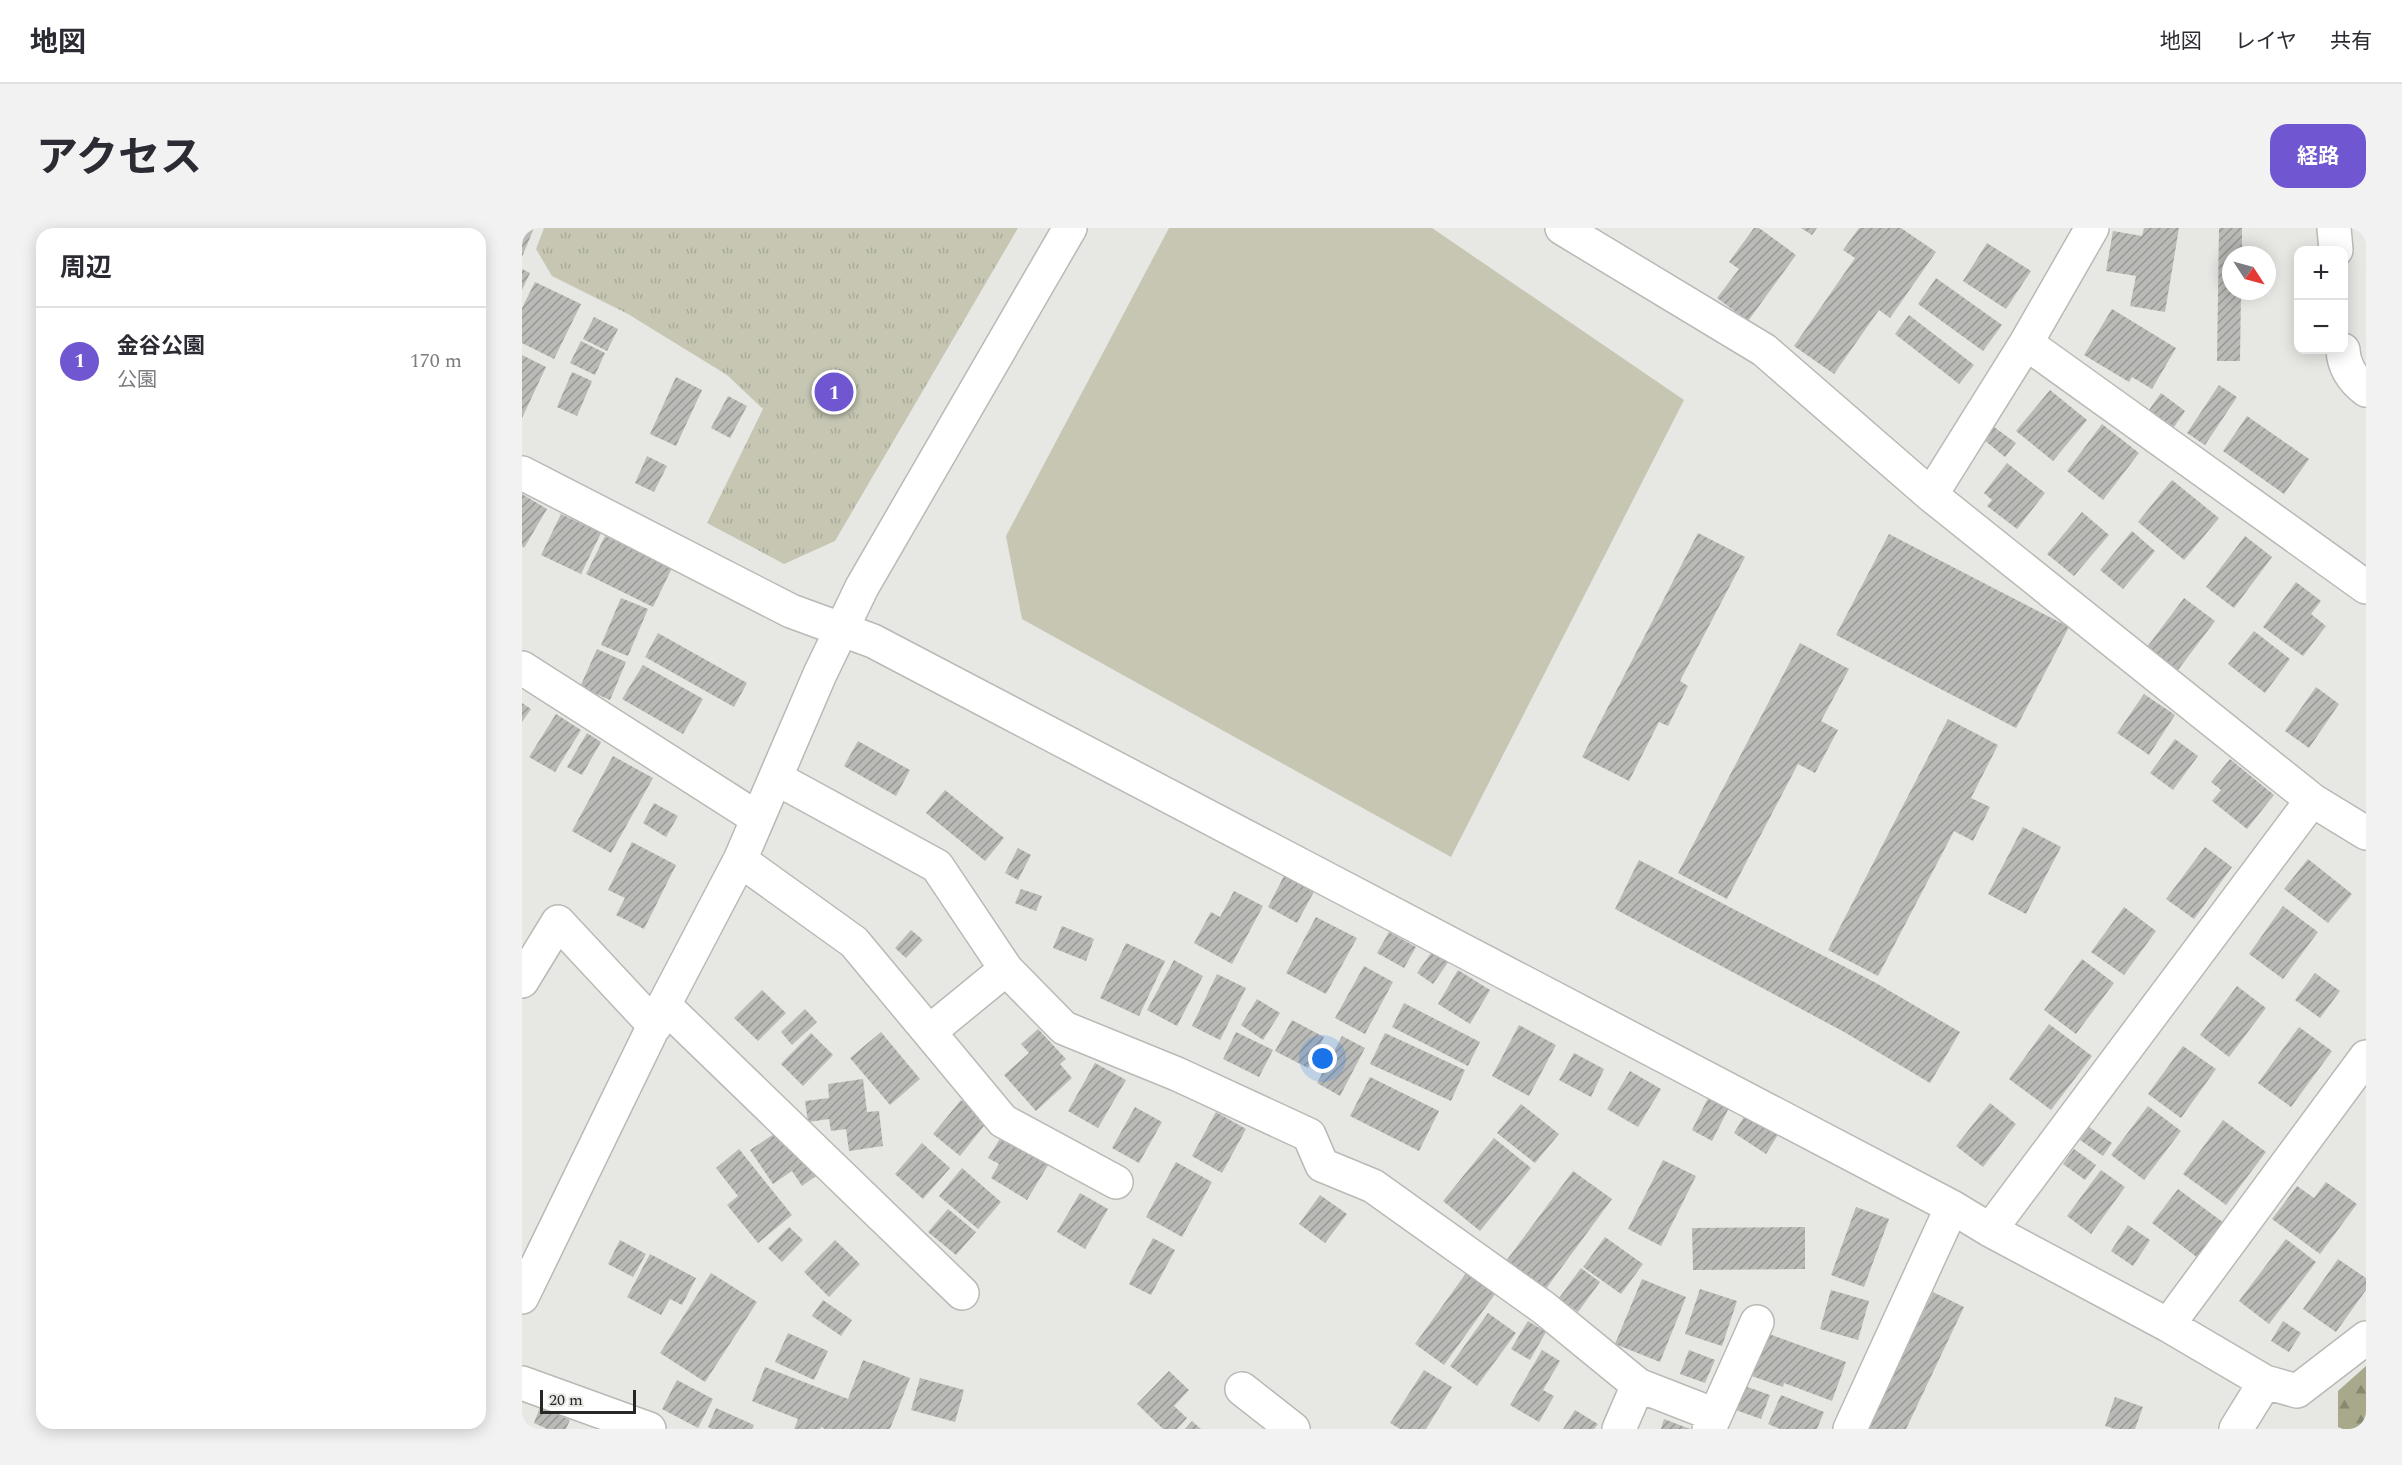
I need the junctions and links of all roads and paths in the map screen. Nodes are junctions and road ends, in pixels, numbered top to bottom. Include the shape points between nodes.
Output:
1 (1070, 228) edge
2 (1562, 228) edge
3 (2092, 228) edge
4 (2334, 228) edge
5 (2336, 246) edge
6 (2026, 343) junction
7 (2343, 354) edge
8 (2366, 390) edge
9 (522, 473) edge
10 (1931, 495) junction
11 (2366, 587) edge
12 (840, 630) junction
13 (522, 668) edge
14 (776, 778) junction
15 (2312, 800) junction
16 (757, 818) junction
17 (2366, 833) edge
18 (740, 860) junction
19 (1006, 969) junction
20 (522, 981) edge
21 (659, 1016) junction
22 (930, 1032) junction
23 (2366, 1057) edge
24 (1116, 1182) dead end
25 (1952, 1208) junction
26 (1990, 1230) junction
27 (962, 1293) dead end
28 (522, 1297) edge
29 (1757, 1322) dead end
30 (2168, 1325) junction
31 (2366, 1338) edge
32 (2265, 1382) junction
33 (522, 1383) edge
34 (1638, 1385) junction
35 (1242, 1389) dead end
36 (1712, 1422) edge
37 (649, 1429) edge
38 (1293, 1429) edge
39 (1619, 1429) edge
40 (1850, 1429) edge
41 (2236, 1429) edge

1 - 12 street
2 - 10 street via 1764,350
3 - 6 street
4 - 5 street
6 - 10 street
6 - 11 street
7 - 8 street via 2355,382
9 - 12 street via 790,610
10 - 15 street
12 - 14 street
12 - 25 street via 873,641
13 - 16 street
14 - 16 street
14 - 19 street via 937,866
15 - 17 street
15 - 26 street
16 - 18 street
18 - 21 street
18 - 22 street via 854,942
19 - 22 street
19 - 34 street via 1064,1028 1177,1074 1309,1135 1322,1165 1373,1186 1544,1308
20 - 21 street via 558,922
21 - 27 street
21 - 28 street
22 - 24 street via 1003,1121
23 - 30 street
25 - 26 street
25 - 40 street
26 - 30 street
29 - 36 street
30 - 32 street
31 - 32 street via 2297,1391
32 - 41 street
33 - 37 street
34 - 36 street
34 - 39 street
35 - 38 street

